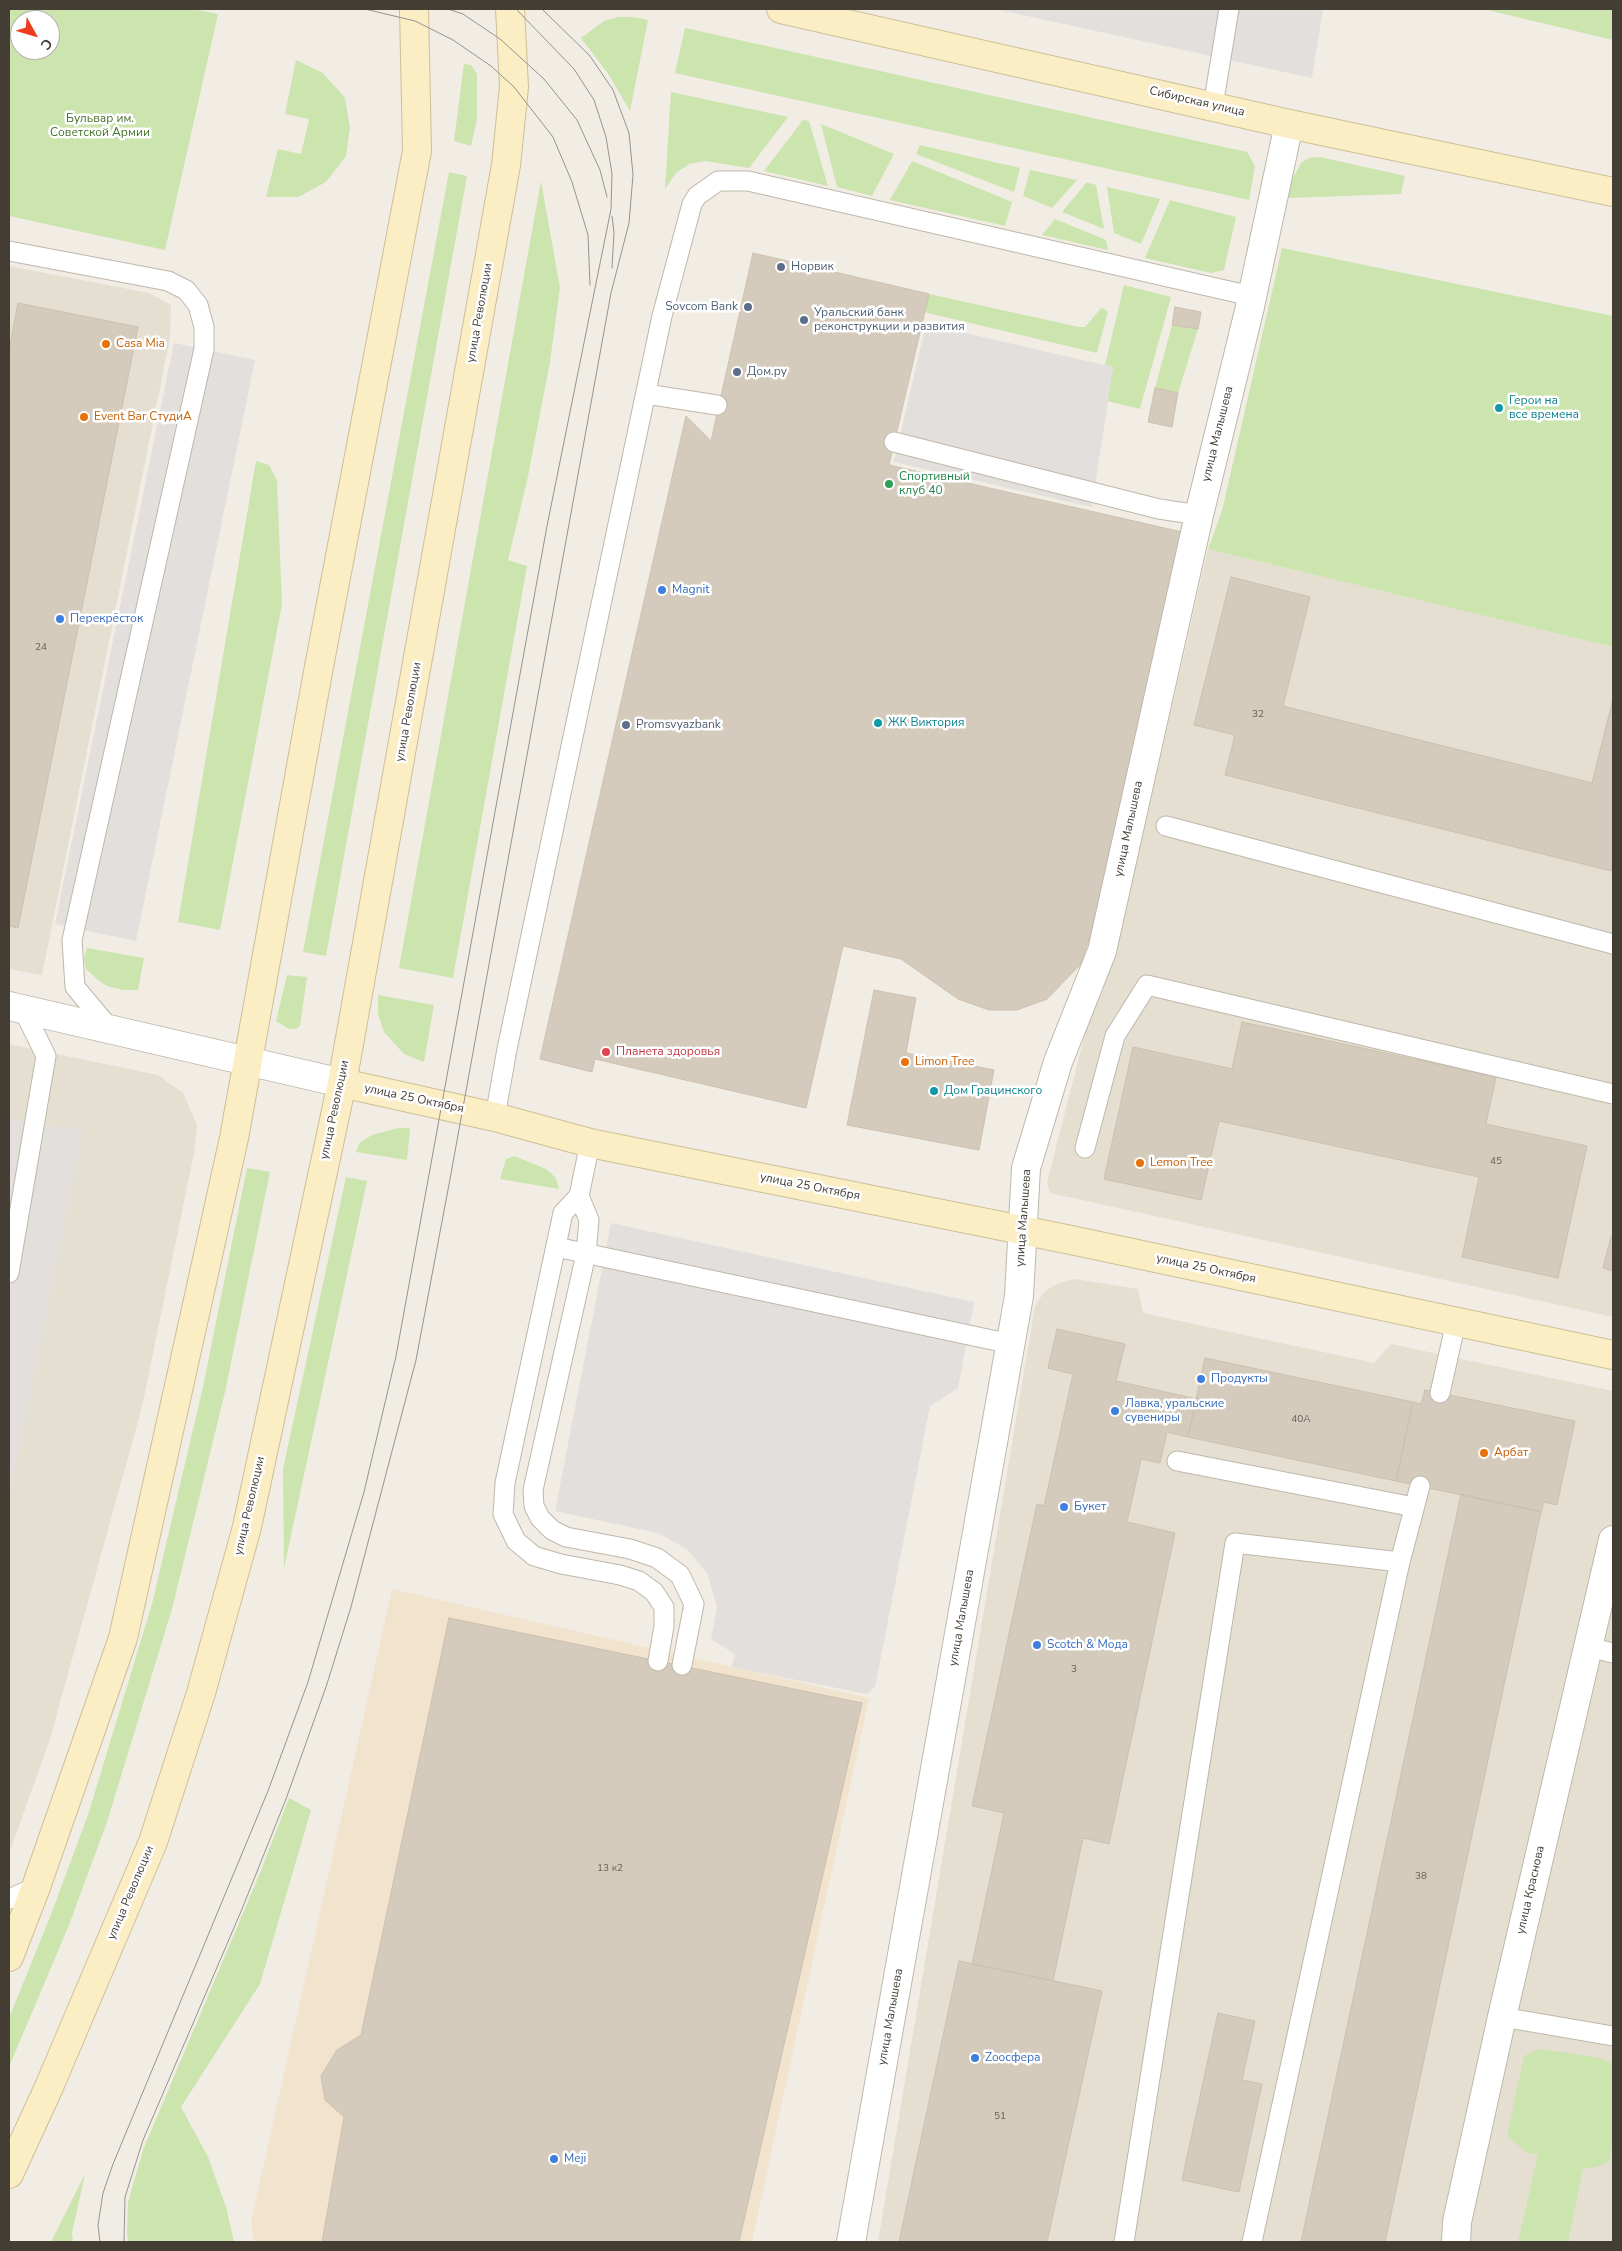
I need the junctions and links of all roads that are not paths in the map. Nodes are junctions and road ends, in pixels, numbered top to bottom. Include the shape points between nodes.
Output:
1 (414, 9) edge
2 (510, 9) edge
3 (782, 9) edge
4 (1229, 9) edge
5 (1212, 106) junction
6 (1289, 124) junction
7 (1613, 192) edge
8 (9, 250) edge
9 (1251, 296) junction
10 (646, 394) junction
11 (717, 405) dead end
12 (894, 442) dead end
13 (1199, 515) junction
14 (1166, 826) dead end
15 (1613, 944) edge
16 (16, 1008) edge
17 (111, 1030) junction
18 (248, 1060) junction
19 (342, 1083) junction
20 (1613, 1094) edge
21 (495, 1117) junction
22 (590, 1143) junction
23 (1085, 1148) dead end
24 (578, 1196) junction
25 (1022, 1230) junction
26 (556, 1247) junction
27 (586, 1254) junction
28 (9, 1272) edge
29 (1456, 1322) junction
30 (1011, 1344) junction
31 (1613, 1355) edge
32 (1440, 1392) dead end
33 (1177, 1461) dead end
34 (1420, 1486) dead end
35 (1414, 1507) junction
36 (1613, 1540) edge
37 (1400, 1562) junction
38 (1601, 1650) edge
39 (658, 1661) dead end
40 (682, 1666) dead end
41 (36, 1888) junction
42 (9, 1900) edge
43 (9, 1957) edge
44 (1502, 2016) junction
45 (1613, 2036) edge
46 (9, 2174) edge
47 (851, 2242) edge
48 (1124, 2242) edge
49 (1252, 2242) edge
50 (1456, 2242) edge

1 - 18 main road via 416,151
2 - 19 main road, улица Революции via 514,87 506,165
3 - 5 main road, Сибирская улица
4 - 5 lane
5 - 6 main road, Сибирская улица
6 - 7 main road, Сибирская улица
6 - 9 street, улица Малышева
8 - 17 lane via 168,281 186,290 198,305 204,327 204,349 72,940 75,987
9 - 10 lane via 748,181 718,181 697,196 692,204 662,316
9 - 13 street, улица Малышева
10 - 11 lane
10 - 21 lane
12 - 13 lane via 1159,509
13 - 25 street, улица Малышева via 1102,951 1058,1062 1026,1168
14 - 15 lane
16 - 17 street, улица 25 Октября
16 - 28 lane via 46,1056
17 - 18 street, улица 25 Октября
18 - 19 street, улица 25 Октября
18 - 41 main road via 234,1138 123,1638
19 - 21 main road, улица 25 Октября
19 - 46 main road, улица Революции via 247,1527 201,1693 153,1842 50,2087
20 - 23 lane via 1146,985 1115,1036
21 - 22 main road, улица 25 Октября
22 - 24 lane
22 - 25 main road, улица 25 Октября
24 - 26 lane via 563,1213
24 - 27 lane via 590,1220
25 - 29 main road, улица 25 Октября
25 - 30 street, улица Малышева via 1019,1296
26 - 27 lane
26 - 39 lane via 505,1483 503,1514 516,1541 534,1556 620,1575 640,1581 654,1592 664,1607
27 - 30 lane
27 - 40 lane via 533,1490 534,1506 552,1530 566,1537 630,1549 657,1558 680,1575 694,1604
29 - 31 main road, улица 25 Октября
29 - 32 lane
30 - 47 street, улица Малышева
33 - 35 lane
34 - 35 lane
35 - 37 lane
36 - 38 street, улица Краснова
37 - 48 lane via 1235,1543
37 - 49 lane
38 - 44 street, улица Краснова
41 - 42 lane
41 - 43 main road
44 - 45 lane
44 - 50 street, улица Краснова via 1457,2222

